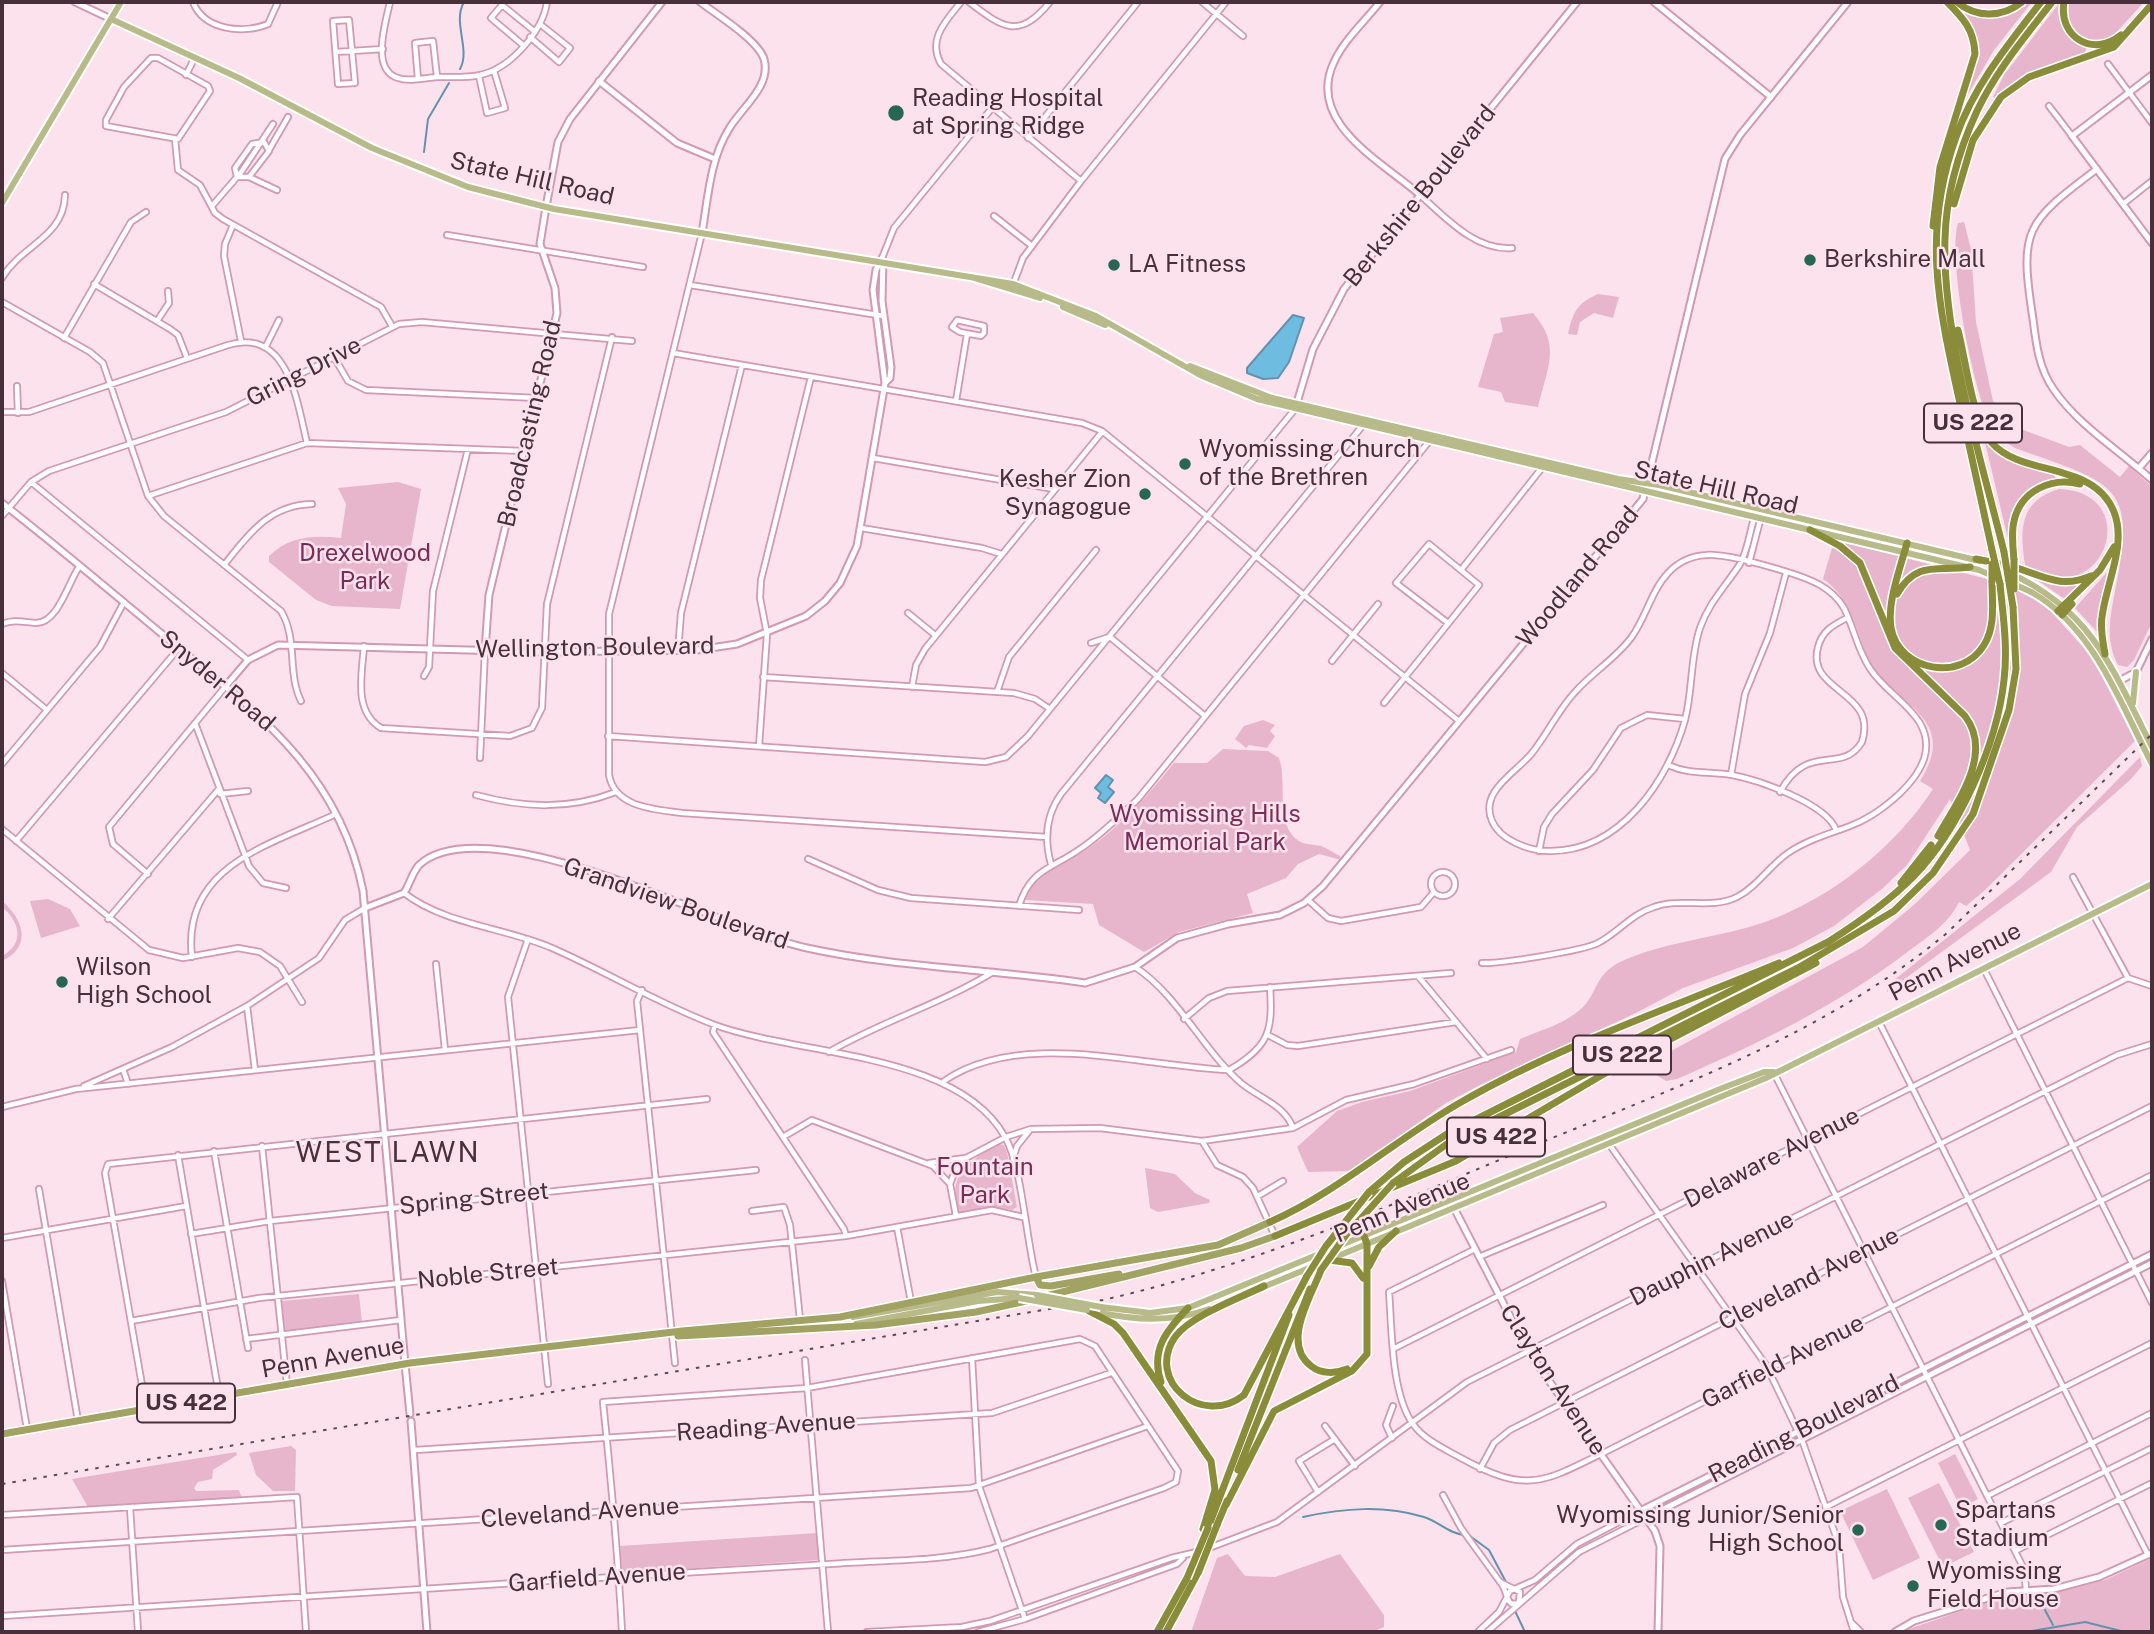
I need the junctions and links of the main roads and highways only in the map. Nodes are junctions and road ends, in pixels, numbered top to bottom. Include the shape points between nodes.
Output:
1 (121, 2) edge
2 (1947, 2) edge
3 (1957, 2) edge
4 (2022, 2) edge
5 (2041, 2) edge
6 (2052, 2) edge
7 (2064, 2) edge
8 (2150, 3) edge
9 (111, 19) junction
10 (2, 203) edge
11 (1944, 238) junction
12 (1934, 256) junction
13 (1947, 293) junction
14 (1759, 513) junction
15 (1810, 530) junction
16 (2117, 546) junction
17 (1904, 547) junction
18 (1976, 559) junction
19 (1970, 568) junction
20 (2094, 573) junction
21 (1996, 582) junction
22 (1893, 601) junction
23 (2013, 607) junction
24 (2063, 610) junction
25 (1887, 629) junction
26 (2105, 654) junction
27 (2136, 671) road end
28 (2135, 712) junction
29 (2152, 747) edge
30 (2152, 764) edge
31 (2152, 884) edge
32 (1890, 897) junction
33 (1858, 935) junction
34 (1828, 942) junction
35 (1452, 1203) junction
36 (1396, 1231) junction
37 (1364, 1242) junction
38 (1329, 1260) junction
39 (1156, 1269) junction
40 (1367, 1269) junction
41 (1321, 1270) junction
42 (1307, 1276) junction
43 (1035, 1277) junction
44 (1363, 1278) junction
45 (1264, 1286) junction
46 (1188, 1308) junction
47 (1087, 1310) junction
48 (841, 1317) junction
49 (1179, 1317) junction
50 (801, 1325) junction
51 (840, 1327) junction
52 (1169, 1398) junction
53 (2, 1434) edge
54 (1226, 1505) junction
55 (1206, 1529) junction
56 (1157, 1632) edge
57 (1166, 1632) edge

1 - 9 main road
2 - 12 highway via 1967,23 1975,54 1935,192
3 - 4 highway via 1983,14 2008,10
5 - 12 highway, US 222 via 1985,78 1956,135 1945,171
6 - 11 highway, US 222 via 2009,58 1978,110 1953,179
7 - 8 highway via 2064,20 2071,34 2095,46 2118,38
8 - 11 highway via 2114,47 2029,77 1997,101 1966,155
9 - 10 main road
9 - 14 main road, State Hill Road via 421,171 468,187 546,207 1012,286 1096,316 1257,399
11 - 13 highway, US 222
12 - 21 highway, US 222, bridge via 1937,302
13 - 16 highway via 1986,435 2008,454 2097,488 2115,512
13 - 23 highway, US 222, bridge
14 - 15 main road, State Hill Road
14 - 17 main road, State Hill Road
15 - 17 main road, State Hill Road
15 - 25 highway via 1860,563
16 - 24 highway via 2107,566
16 - 26 highway via 2102,617
17 - 18 main road, State Hill Road
17 - 19 main road, State Hill Road
17 - 22 highway
17 - 25 highway via 1888,605
18 - 20 highway via 2057,583 2076,582
18 - 24 main road, State Hill Road via 2023,577
19 - 22 highway via 1919,572 1904,583
19 - 24 main road, State Hill Road
20 - 23 highway, bridge via 2108,560 2114,546 2113,518 2097,493 2084,485 2069,481 2044,485 2022,503 2013,525
20 - 24 highway
21 - 22 highway via 1989,636 1975,656 1952,668 1931,668 1908,654 1893,635
21 - 32 highway, US 222 via 2005,632 2004,680 1992,736 1976,782 1918,871
23 - 33 highway, US 222 via 2015,669 2009,710 1973,814 1933,873 1894,911
24 - 26 main road, State Hill Road
24 - 30 main road, State Hill Road via 2112,685
25 - 32 highway via 1902,656 1965,716 1976,746 1962,793 1937,837
26 - 28 main road, State Hill Road
27 - 28 main road
28 - 29 main road, State Hill Road
31 - 35 main road, Penn Avenue via 1774,1072 1764,1072
32 - 34 highway, US 222
33 - 39 highway, Penn Avenue / US 422 via 1805,970 1602,1075 1456,1161 1275,1236
33 - 41 highway, US 222, bridge via 1451,1141 1393,1183
34 - 42 highway, US 222, bridge via 1447,1134 1369,1192
34 - 43 highway, Penn Avenue / US 422 via 1506,1077 1306,1203 1218,1245
35 - 36 main road, Penn Avenue
35 - 37 main road, Penn Avenue
36 - 37 main road, Penn Avenue
36 - 40 highway via 1379,1247
37 - 38 main road, Penn Avenue
37 - 40 highway
37 - 44 highway
37 - 46 main road, Penn Avenue
38 - 44 highway via 1352,1263
38 - 45 main road, Penn Avenue
39 - 43 highway via 1051,1286 1040,1284
39 - 51 highway, Penn Avenue / US 422 via 976,1312
40 - 54 highway via 1369,1339 1365,1357 1352,1371 1274,1411
41 - 44 highway via 1297,1338 1304,1359 1325,1372 1348,1368 1363,1352
41 - 54 highway, US 222 via 1295,1322
42 - 45 highway via 1244,1395 1216,1407 1185,1398 1168,1367 1176,1337 1189,1324
42 - 55 highway, US 222
43 - 48 highway, Penn Avenue / US 422
45 - 49 main road, Penn Avenue
46 - 48 main road, Penn Avenue, bridge via 1150,1313 997,1292
46 - 49 highway
47 - 49 main road, Penn Avenue via 1146,1320
47 - 51 main road, Penn Avenue, bridge via 1018,1298
47 - 52 highway via 1124,1333
48 - 50 highway, Penn Avenue / US 422
49 - 52 highway via 1166,1330 1157,1354 1159,1378
50 - 51 highway, Penn Avenue / US 422
50 - 53 highway, Penn Avenue / US 422 via 405,1364
52 - 55 highway via 1213,1466 1215,1490
54 - 57 highway, US 222, bridge via 1199,1571
55 - 56 highway, US 222, bridge

